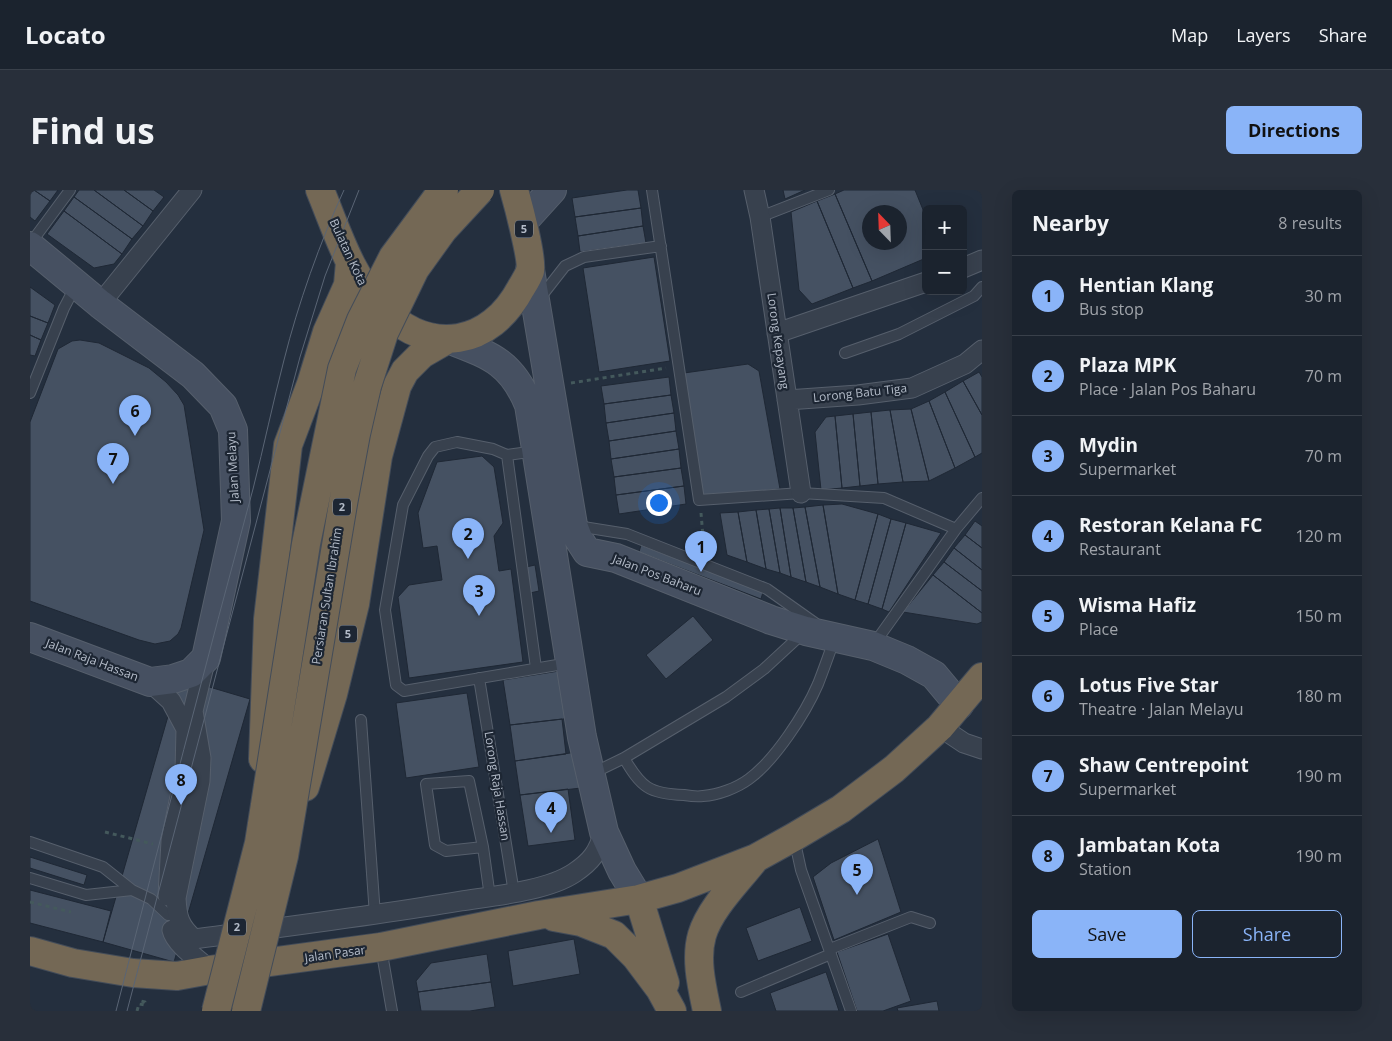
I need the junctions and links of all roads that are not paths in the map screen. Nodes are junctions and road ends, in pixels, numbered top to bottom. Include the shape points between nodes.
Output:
1 (70, 190) edge
2 (192, 190) edge
3 (320, 190) edge
4 (444, 190) edge
5 (480, 190) edge
6 (514, 190) edge
7 (552, 190) edge
8 (652, 190) edge
9 (754, 190) edge
10 (829, 190) edge
11 (760, 217) junction
12 (523, 222) junction
13 (30, 245) edge
14 (661, 246) junction
15 (982, 260) edge
16 (350, 262) junction
17 (967, 266) edge
18 (530, 270) junction
19 (922, 283) edge
20 (76, 284) junction
21 (982, 287) edge
22 (535, 303) junction
23 (100, 304) junction
24 (777, 333) junction
25 (448, 339) junction
26 (982, 350) edge
27 (844, 353) dead end
28 (30, 392) edge
29 (787, 400) junction
30 (538, 450) junction
31 (507, 455) junction
32 (801, 492) junction
33 (982, 498) edge
34 (574, 525) junction
35 (956, 530) junction
36 (587, 552) junction
37 (557, 580) junction
38 (806, 631) junction
39 (30, 637) edge
40 (836, 637) junction
41 (873, 646) junction
42 (206, 658) junction
43 (571, 662) junction
44 (536, 668) junction
45 (982, 677) edge
46 (480, 678) junction
47 (150, 682) junction
48 (958, 705) junction
49 (361, 720) dead end
50 (940, 727) junction
51 (982, 749) edge
52 (624, 758) junction
53 (590, 774) junction
54 (604, 832) junction
55 (794, 838) junction
56 (30, 842) edge
57 (259, 843) junction
58 (483, 847) junction
59 (284, 856) junction
60 (756, 858) junction
61 (30, 878) edge
62 (132, 890) junction
63 (514, 893) junction
64 (490, 897) junction
65 (639, 899) junction
66 (376, 915) junction
67 (540, 915) junction
68 (168, 916) junction
69 (930, 923) dead end
70 (381, 947) junction
71 (30, 951) edge
72 (831, 951) junction
73 (210, 970) junction
74 (740, 992) dead end
75 (216, 1011) edge
76 (246, 1011) edge
77 (392, 1011) edge
78 (672, 1011) edge
79 (707, 1011) edge
80 (851, 1011) edge

1 - 13 lane
2 - 23 street
3 - 16 highway, Bulatan Kota / 5
4 - 57 highway, 2, bridge via 393,257 361,320 342,369 306,544
5 - 59 highway, Persiaran Sultan Ibrahim / 2, bridge via 443,230 414,269 384,333 367,386 343,504
6 - 12 highway, 5
7 - 12 main road
8 - 14 lane
9 - 11 street, Lorong Kepayang
10 - 11 lane
11 - 24 street, Lorong Kepayang
12 - 18 highway, 5
13 - 20 main road, Jalan Melayu
14 - 22 lane via 584,257 566,266
14 - 32 lane via 699,500
15 - 17 street
16 - 25 highway, Bulatan Kota / 5 via 366,290 397,321 417,333
16 - 57 highway, 5, bridge via 348,285 327,332 288,445 268,619
18 - 22 main road
18 - 25 highway, Bulatan Kota / 5 via 513,302 496,320 475,334
19 - 24 street
20 - 23 main road, Jalan Melayu
20 - 28 lane
21 - 27 lane via 974,296 899,334
22 - 34 main road
23 - 42 main road, Jalan Melayu via 193,375 223,406 233,430 236,521
24 - 29 street, Lorong Kepayang
25 - 30 main road via 486,354 514,376 529,405
25 - 59 highway, 5, bridge via 422,354 396,386 378,456 355,604 333,694
26 - 29 street, Lorong Batu Tiga via 965,364 912,388
29 - 32 street, Lorong Kepayang
30 - 31 lane
30 - 37 main road
31 - 44 lane
31 - 46 lane via 457,442 435,447 403,505 385,610 396,685 404,691
32 - 35 lane via 884,498
33 - 35 lane
34 - 36 main road
34 - 41 lane via 627,534 767,589 811,621
35 - 41 lane
36 - 37 main road via 569,561
36 - 38 main road, Jalan Pos Baharu via 616,558
37 - 43 main road
38 - 40 main road, Jalan Pos Baharu
38 - 52 lane via 764,669 726,697
39 - 47 main road, Jalan Raja Hassan
40 - 41 main road, Jalan Pos Baharu
40 - 52 lane via 817,686 797,723 748,780 722,792 702,796 672,795 648,789 636,779
41 - 48 main road, Jalan Pos Baharu via 934,675
42 - 47 main road, Jalan Raja Hassan via 191,674
42 - 66 street via 194,711 201,758 200,781 176,898 177,916 186,932 194,939
43 - 44 lane
43 - 53 main road
44 - 46 lane
45 - 48 highway, Jalan Pasar
46 - 63 lane, Lorong Raja Hassan
47 - 68 street via 171,701 186,728 185,772 170,848
48 - 50 highway, Jalan Pasar
49 - 66 lane
50 - 51 street via 964,743
50 - 55 highway, Jalan Pasar via 894,769
52 - 53 lane
53 - 54 main road
54 - 63 street via 599,850 573,874
54 - 65 main road
55 - 60 highway, Jalan Pasar
55 - 72 lane via 801,870
56 - 62 lane via 103,867
57 - 75 highway, 2, bridge
58 - 58 lane via 446,851 434,845 426,784 468,781
58 - 64 lane
59 - 76 highway, 2, bridge
60 - 65 highway, Jalan Pasar via 678,888
60 - 79 highway via 722,900 702,934 699,955
61 - 62 lane via 86,895
62 - 68 lane via 151,899
63 - 64 street
64 - 66 street
65 - 67 highway, Jalan Pasar
65 - 78 highway
67 - 70 highway, Jalan Pasar
67 - 78 highway via 581,922 614,935 636,957
68 - 73 street via 173,936
69 - 72 lane via 910,917
70 - 73 highway, Jalan Pasar
70 - 77 lane
71 - 73 highway, Jalan Pasar via 73,963 133,973 177,976
72 - 74 lane
72 - 80 lane

